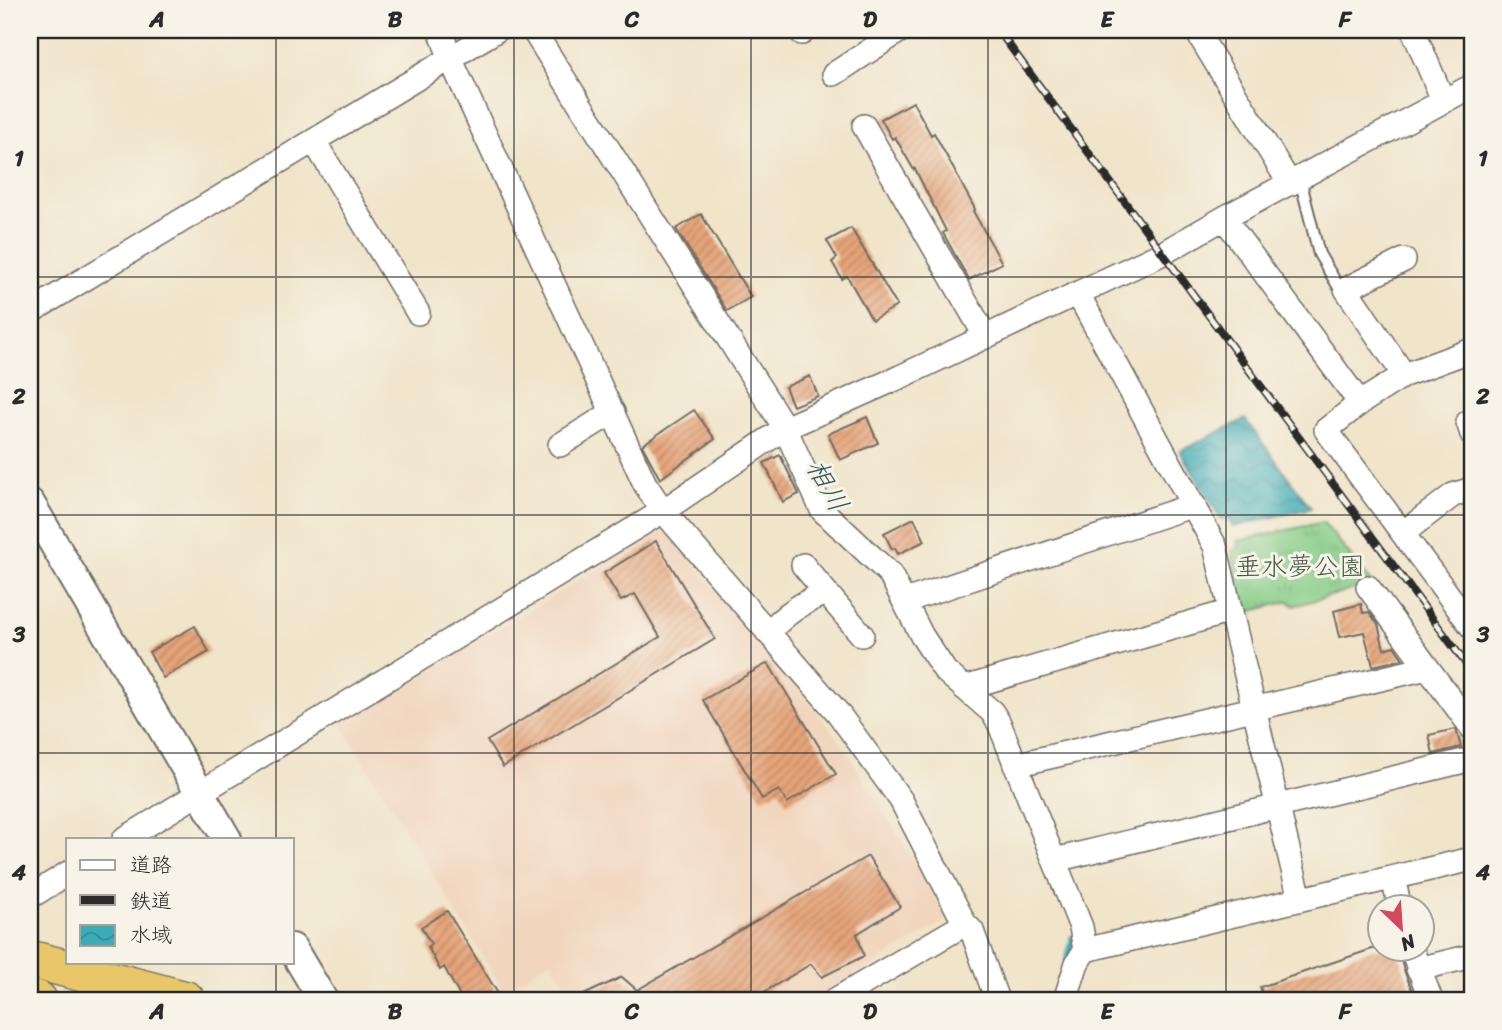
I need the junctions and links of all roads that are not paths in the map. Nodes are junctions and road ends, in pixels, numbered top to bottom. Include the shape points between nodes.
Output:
1 (440, 30) edge
2 (497, 30) edge
3 (533, 30) edge
4 (901, 30) edge
5 (1196, 30) edge
6 (1413, 30) edge
7 (451, 60) junction
8 (834, 74) dead end
9 (1472, 86) edge
10 (1443, 100) junction
11 (864, 126) dead end
12 (314, 141) junction
13 (1295, 182) junction
14 (1224, 218) junction
15 (1404, 260) dead end
16 (1346, 289) junction
17 (1079, 294) junction
18 (30, 312) edge
19 (418, 313) dead end
20 (986, 337) junction
21 (1472, 349) edge
22 (1404, 375) junction
23 (1360, 403) junction
24 (613, 412) junction
25 (1472, 421) edge
26 (778, 432) junction
27 (1472, 434) edge
28 (560, 445) dead end
29 (1472, 489) edge
30 (30, 503) edge
31 (1194, 505) junction
32 (663, 511) junction
33 (1403, 533) junction
34 (803, 565) dead end
35 (1368, 587) dead end
36 (826, 593) junction
37 (905, 601) junction
38 (1231, 611) junction
39 (1472, 627) edge
40 (768, 633) junction
41 (862, 635) dead end
42 (1427, 668) junction
43 (964, 688) junction
44 (1255, 709) junction
45 (1472, 728) edge
46 (1472, 759) edge
47 (1016, 765) junction
48 (199, 793) junction
49 (1277, 807) junction
50 (126, 838) edge
51 (226, 838) edge
52 (1472, 859) edge
53 (1055, 860) junction
54 (66, 874) edge
55 (1393, 878) junction
56 (1397, 894) edge
57 (30, 897) edge
58 (1300, 899) junction
59 (965, 924) junction
60 (1085, 950) junction
61 (294, 951) edge
62 (1472, 956) edge
63 (1436, 958) edge
64 (30, 959) edge
65 (1417, 964) edge
66 (30, 998) edge
67 (38, 1000) edge
68 (186, 1000) edge
69 (323, 1000) edge
70 (835, 1000) edge
71 (997, 1000) edge
72 (1065, 1000) edge
73 (1431, 1000) edge

1 - 7 street
2 - 7 street
3 - 26 street
4 - 8 street
5 - 13 street
6 - 10 street
7 - 12 street
7 - 24 street
9 - 10 street
10 - 13 street
11 - 20 street
12 - 18 street
12 - 19 street
13 - 14 street
13 - 16 lane via 1319,254 1338,286
14 - 17 street
14 - 23 street
15 - 16 street
16 - 22 street
17 - 20 street
17 - 31 street
20 - 26 street via 896,370
21 - 22 street
22 - 23 street
23 - 33 street via 1326,430
24 - 28 street
24 - 32 street via 645,484
25 - 27 street via 1468,422
26 - 32 street
26 - 37 street via 822,510 890,574
29 - 33 street via 1452,495
30 - 48 street
31 - 37 street
31 - 38 street via 1215,546
32 - 40 street
32 - 48 street
33 - 39 street
34 - 36 street
35 - 42 street
36 - 40 street via 785,614
36 - 41 street
37 - 43 street via 936,658
38 - 43 street
38 - 44 street
40 - 59 street via 838,713 901,800
42 - 44 street
42 - 45 street
43 - 47 street via 992,712
44 - 47 street
44 - 49 street
46 - 49 street
47 - 53 street
48 - 50 street
48 - 51 street
49 - 53 street
49 - 58 street
52 - 55 street
53 - 60 street via 1082,927
54 - 57 street
55 - 56 street
55 - 58 street
58 - 60 street
59 - 70 street
59 - 71 street via 972,931
60 - 72 street
61 - 69 street
62 - 63 street
64 - 68 highway
65 - 73 street
66 - 67 highway

